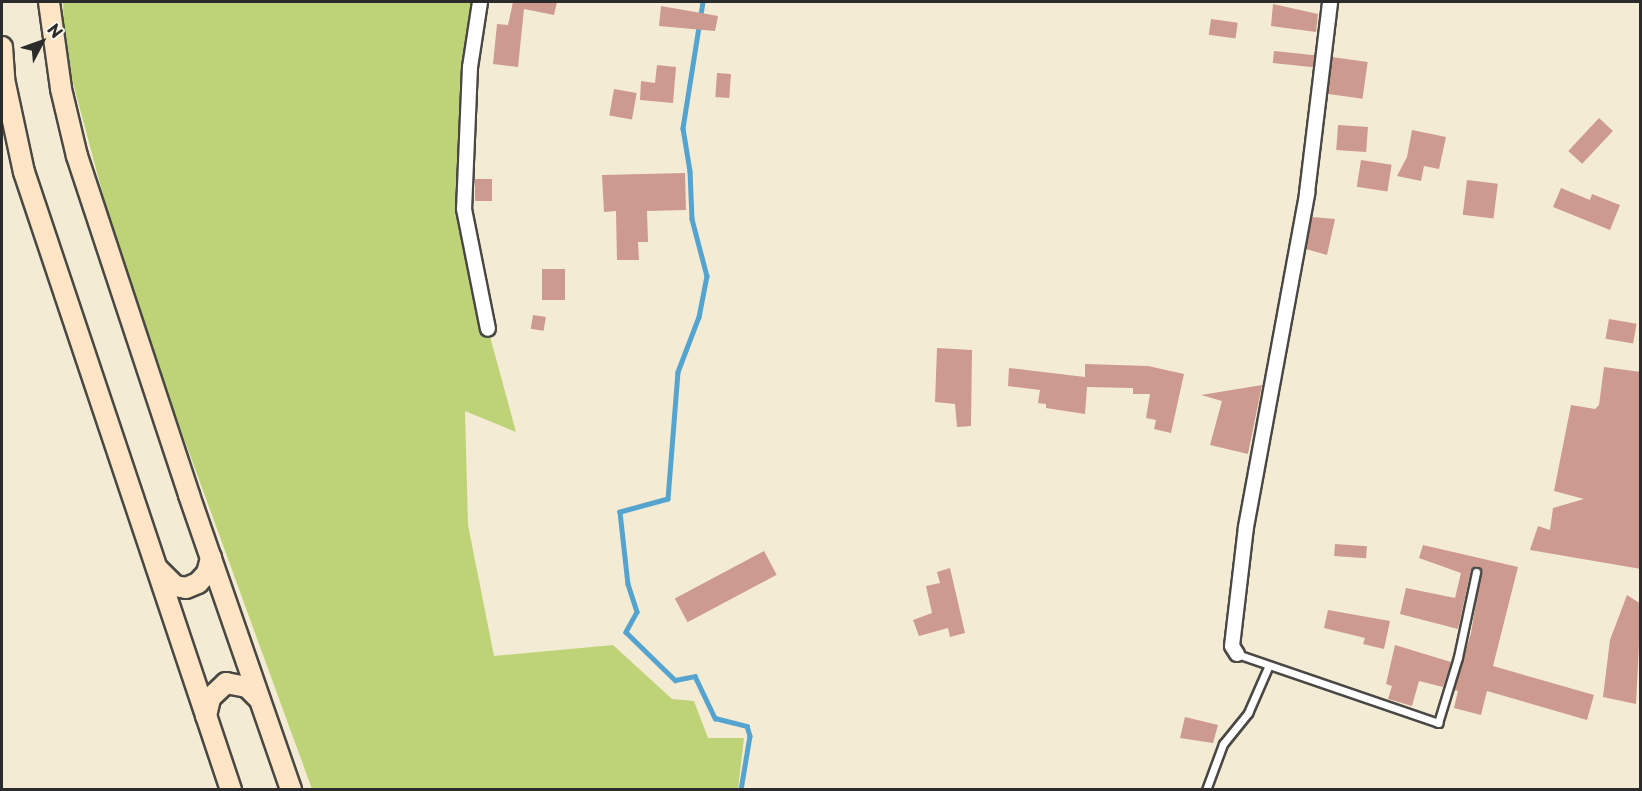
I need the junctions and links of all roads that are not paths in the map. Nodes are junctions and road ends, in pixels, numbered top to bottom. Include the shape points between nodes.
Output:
1 (49, 2) edge
2 (480, 2) edge
3 (1330, 2) edge
4 (2, 47) edge
5 (488, 329) dead end
6 (211, 558) junction
7 (155, 566) junction
8 (1476, 572) dead end
9 (1237, 654) joint
10 (1269, 665) junction
11 (259, 699) junction
12 (206, 716) junction
13 (231, 789) edge
14 (291, 789) edge
15 (1206, 789) edge

1 - 6 street via 61,89 77,156
2 - 5 street via 470,67 464,209
3 - 9 street via 1307,193 1246,527 1232,646
4 - 7 street via 4,79 24,172
6 - 7 street via 207,573 186,588 175,586
6 - 11 street
7 - 12 street
8 - 10 lane via 1458,657 1438,723
9 - 10 lane
10 - 15 lane via 1248,713 1223,744
11 - 12 street via 247,687 226,683 210,698
11 - 14 street
12 - 13 street

